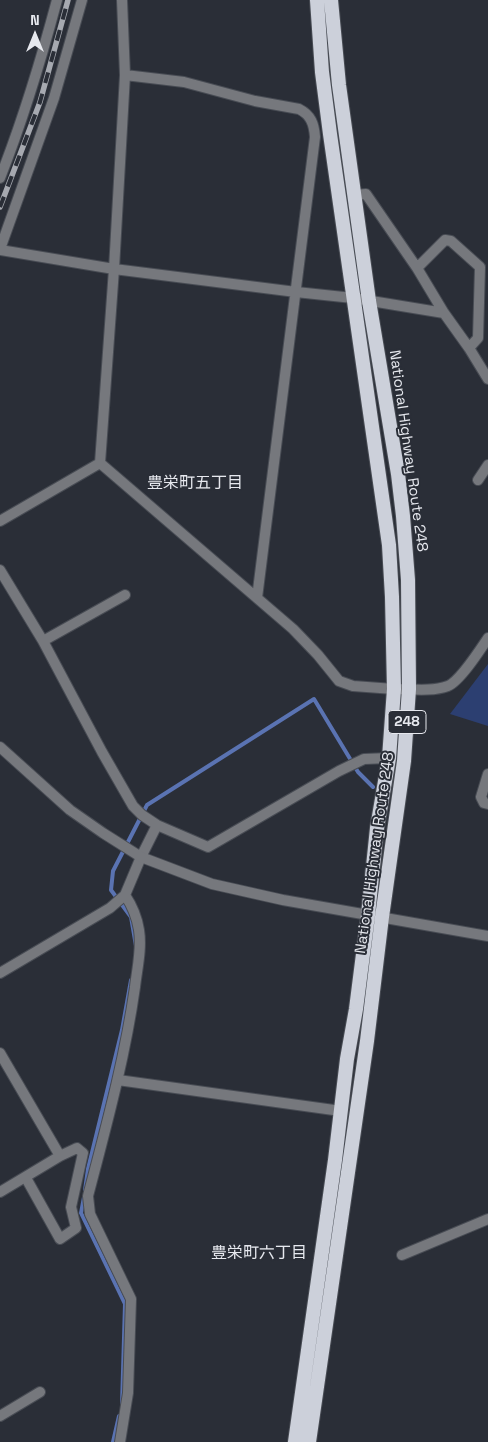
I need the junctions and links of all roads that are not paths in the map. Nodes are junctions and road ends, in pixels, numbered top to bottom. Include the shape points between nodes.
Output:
1 (57, 0) edge
2 (82, 0) edge
3 (122, 0) edge
4 (317, 0) edge
5 (331, 0) edge
6 (125, 75) junction
7 (330, 134) junction
8 (315, 137) junction
9 (0, 178) edge
10 (354, 195) junction
11 (0, 249) edge
12 (417, 268) junction
13 (114, 269) junction
14 (296, 292) junction
15 (353, 298) junction
16 (369, 302) junction
17 (444, 313) junction
18 (469, 348) junction
19 (488, 379) edge
20 (100, 463) junction
21 (488, 465) edge
22 (478, 480) dead end
23 (0, 521) edge
24 (0, 570) edge
25 (126, 595) dead end
26 (257, 598) junction
27 (488, 638) edge
28 (43, 641) junction
29 (394, 689) junction
30 (409, 689) junction
31 (0, 747) edge
32 (389, 758) junction
33 (488, 774) edge
34 (488, 804) edge
35 (157, 825) junction
36 (141, 857) junction
37 (125, 895) junction
38 (375, 916) junction
39 (488, 936) edge
40 (0, 973) edge
41 (0, 1053) edge
42 (118, 1080) junction
43 (341, 1111) junction
44 (60, 1156) junction
45 (26, 1178) junction
46 (0, 1192) edge
47 (488, 1219) edge
48 (402, 1255) dead end
49 (40, 1392) dead end
50 (0, 1416) edge
51 (120, 1442) edge
52 (295, 1442) edge
53 (309, 1442) edge

1 - 9 street via 41,61
2 - 11 street via 54,98
3 - 6 street
4 - 7 highway, National Highway Route 248 / 248
5 - 10 highway, National Highway Route 248 / 248
6 - 8 street via 184,82 299,109 312,119
6 - 13 street
7 - 8 street
7 - 15 highway, National Highway Route 248 / 248
8 - 14 street
10 - 12 street via 366,194
10 - 16 highway, National Highway Route 248 / 248
11 - 13 street
12 - 17 street
12 - 18 street via 445,240 451,241 480,268 478,338
13 - 14 street
13 - 20 street
14 - 15 street
14 - 26 street
15 - 16 street
15 - 29 highway, National Highway Route 248 / 248 via 389,545
16 - 17 street
16 - 30 highway, National Highway Route 248 / 248 via 403,516 408,580
17 - 18 street
18 - 19 street
20 - 23 street
20 - 26 street
21 - 22 street
24 - 28 street
25 - 28 street
26 - 29 street via 293,629 339,681 353,686
27 - 30 street via 450,685 435,689
28 - 35 street via 133,806
29 - 30 street
29 - 32 highway, National Highway Route 248 / 248
30 - 38 highway, National Highway Route 248 / 248 via 404,761
31 - 36 street via 70,810
32 - 35 street via 364,759 339,770 208,847
32 - 38 highway, National Highway Route 248 / 248 via 377,828
33 - 34 street via 481,797
35 - 36 street
36 - 37 street
36 - 38 street via 212,884
37 - 40 street via 110,908
37 - 42 street via 134,909 140,947
38 - 39 street
38 - 43 highway, National Highway Route 248 / 248 via 347,1059
38 - 53 highway, National Highway Route 248 / 248 via 367,1041
41 - 44 street
42 - 43 street
42 - 51 street via 88,1196 90,1214 132,1299 128,1393
43 - 52 highway, National Highway Route 248 / 248
44 - 45 street
44 - 45 street via 77,1148 83,1153 71,1207 76,1228 60,1239
45 - 46 street
47 - 48 street
49 - 50 street

